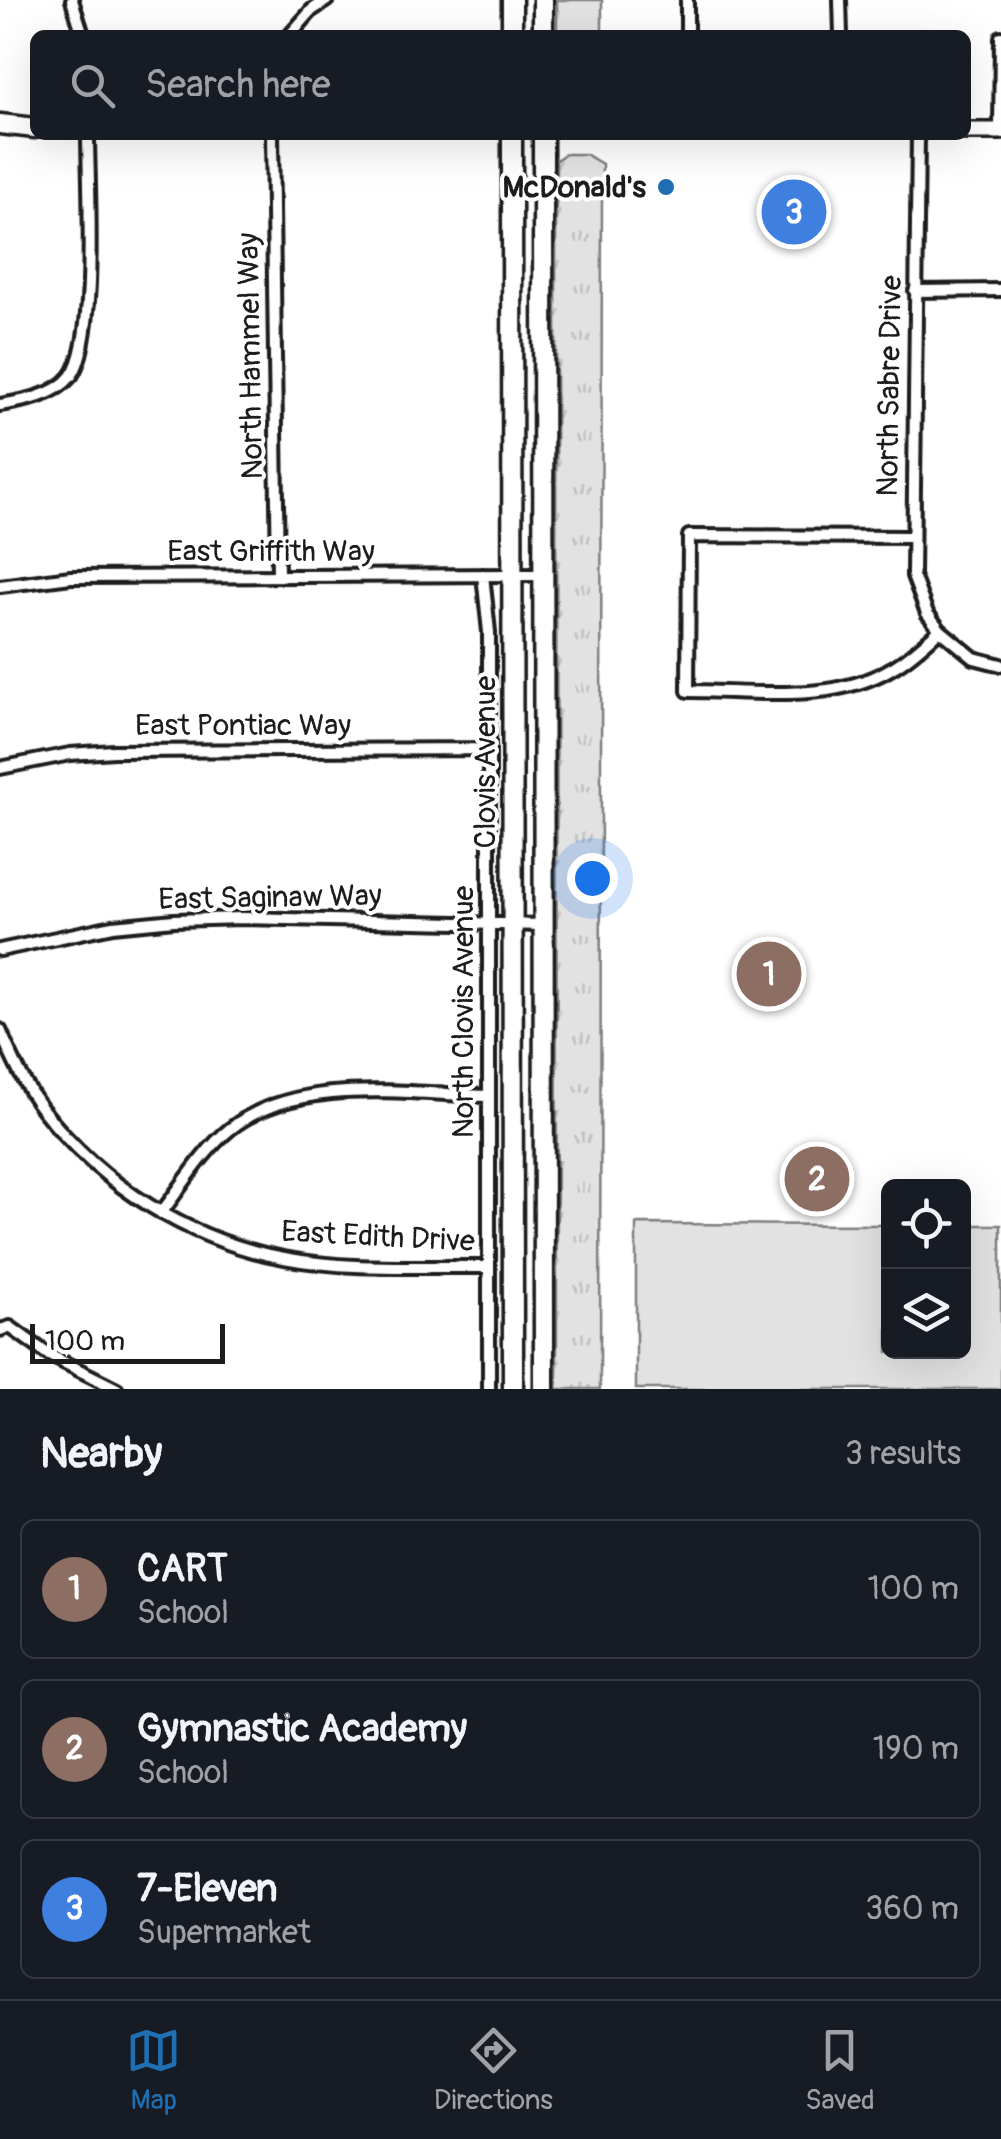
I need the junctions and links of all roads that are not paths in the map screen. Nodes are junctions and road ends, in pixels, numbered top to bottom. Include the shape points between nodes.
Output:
1 (72, 0) edge
2 (327, 0) edge
3 (512, 0) edge
4 (544, 0) edge
5 (687, 0) edge
6 (840, 0) edge
7 (82, 30) edge
8 (294, 30) edge
9 (512, 30) edge
10 (543, 30) edge
11 (687, 30) edge
12 (841, 30) edge
13 (1001, 37) edge
14 (0, 124) edge
15 (30, 127) edge
16 (1000, 130) edge
17 (971, 131) edge
18 (88, 140) edge
19 (272, 140) edge
20 (512, 140) edge
21 (544, 140) edge
22 (918, 140) edge
23 (1001, 290) edge
24 (915, 291) junction
25 (0, 405) edge
26 (912, 537) junction
27 (482, 575) junction
28 (513, 575) junction
29 (544, 575) junction
30 (278, 576) junction
31 (0, 586) edge
32 (940, 630) junction
33 (1001, 665) edge
34 (489, 750) junction
35 (0, 768) edge
36 (487, 922) junction
37 (512, 924) junction
38 (544, 925) junction
39 (0, 950) edge
40 (0, 1030) edge
41 (488, 1096) junction
42 (161, 1214) junction
43 (489, 1268) junction
44 (0, 1317) edge
45 (5, 1329) edge
46 (118, 1389) edge
47 (488, 1389) edge
48 (513, 1389) edge
49 (544, 1389) edge

1 - 7 street
2 - 8 street
3 - 9 main road
4 - 10 main road
5 - 11 street
6 - 12 street
13 - 16 street
14 - 15 main road
16 - 17 main road
18 - 25 street via 88,316 80,359 56,389
19 - 30 street, North Hammel Way
20 - 28 main road, Clovis Avenue
21 - 29 main road, Clovis Avenue
22 - 24 street, North Sabre Drive
23 - 24 street
24 - 26 street, North Sabre Drive
26 - 32 street, North Sabre Drive via 918,594
26 - 32 street via 689,536 688,691 825,692 850,686 893,668
27 - 28 street, East Griffith Way
27 - 30 street, East Griffith Way
27 - 34 street, North Clovis Avenue
28 - 29 street, East Griffith Way
28 - 37 main road, Clovis Avenue
29 - 38 main road, Clovis Avenue
30 - 31 street, East Griffith Way via 72,577
32 - 33 street via 974,658
34 - 35 street, East Pontiac Way via 114,750
34 - 36 street, North Clovis Avenue
36 - 37 street, East Saginaw Way
36 - 39 street, East Saginaw Way via 174,920
36 - 41 street, North Clovis Avenue
37 - 38 street, East Saginaw Way
37 - 48 main road, Clovis Avenue
38 - 49 main road, Clovis Avenue
40 - 42 street, East Edith Drive via 42,1109 104,1173
41 - 42 street via 320,1093 284,1101 229,1129
41 - 43 street, North Clovis Avenue
42 - 43 street, East Edith Drive via 221,1242 285,1259
43 - 47 street, North Clovis Avenue
44 - 45 street
45 - 46 street

